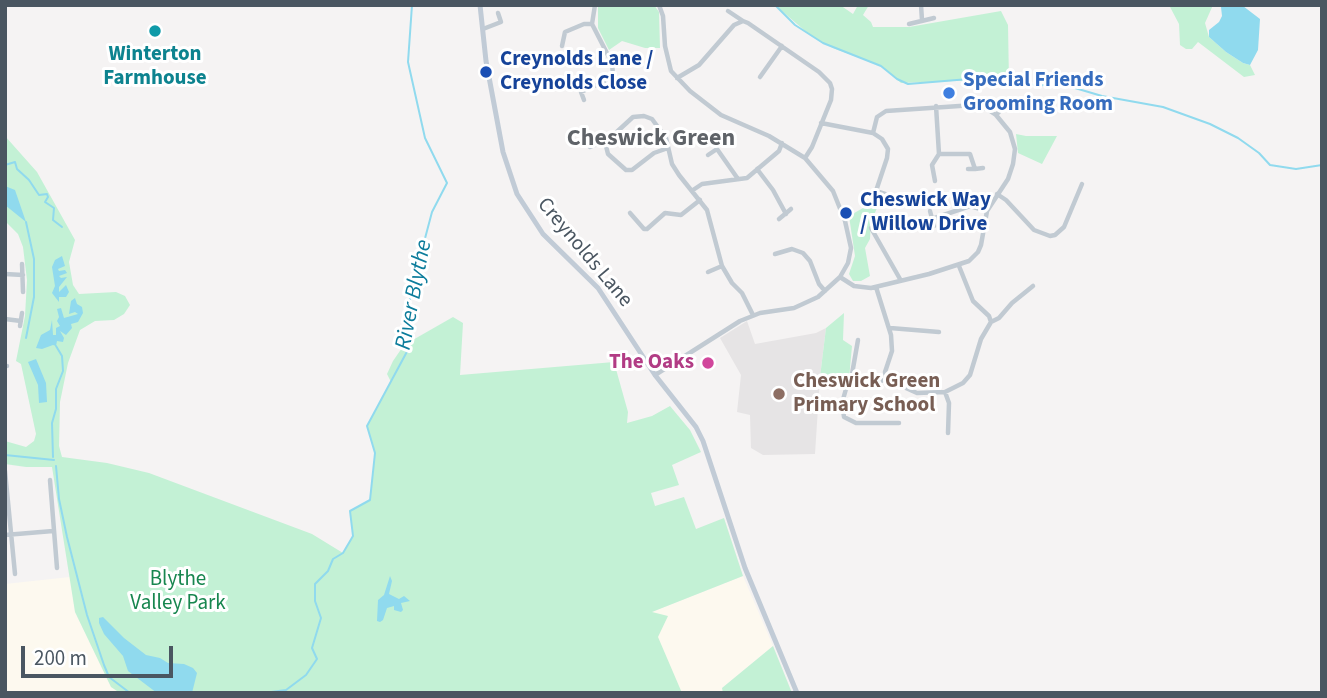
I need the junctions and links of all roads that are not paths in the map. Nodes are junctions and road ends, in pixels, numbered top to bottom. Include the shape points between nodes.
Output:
1 (480, 5) edge
2 (595, 5) edge
3 (659, 5) edge
4 (921, 5) edge
5 (728, 11) dead end
6 (498, 13) dead end
7 (934, 18) dead end
8 (922, 20) junction
9 (743, 22) junction
10 (593, 24) junction
11 (909, 24) dead end
12 (483, 29) junction
13 (562, 46) dead end
14 (782, 46) junction
15 (760, 77) dead end
16 (677, 78) junction
17 (584, 100) dead end
18 (936, 106) junction
19 (1027, 107) dead end
20 (996, 115) junction
21 (821, 123) junction
22 (873, 133) junction
23 (604, 142) junction
24 (782, 143) junction
25 (590, 147) dead end
26 (668, 148) junction
27 (708, 155) dead end
28 (939, 155) junction
29 (805, 158) junction
30 (983, 168) dead end
31 (757, 169) junction
32 (968, 169) dead end
33 (975, 169) junction
34 (739, 180) junction
35 (935, 181) dead end
36 (1082, 184) dead end
37 (693, 190) junction
38 (885, 194) dead end
39 (998, 194) junction
40 (700, 200) junction
41 (791, 209) dead end
42 (930, 211) dead end
43 (987, 211) junction
44 (630, 213) dead end
45 (786, 214) junction
46 (779, 219) dead end
47 (932, 219) junction
48 (934, 226) dead end
49 (871, 228) dead end
50 (775, 254) dead end
51 (22, 264) dead end
52 (722, 266) junction
53 (959, 266) junction
54 (708, 272) dead end
55 (5, 274) edge
56 (23, 275) junction
57 (840, 277) junction
58 (900, 279) junction
59 (1033, 286) dead end
60 (876, 287) junction
61 (825, 291) junction
62 (23, 292) dead end
63 (22, 313) dead end
64 (753, 315) junction
65 (5, 319) edge
66 (991, 322) junction
67 (890, 328) junction
68 (939, 332) dead end
69 (858, 340) dead end
70 (655, 375) junction
71 (886, 379) junction
72 (854, 382) junction
73 (945, 392) junction
74 (900, 423) dead end
75 (948, 433) dead end
76 (5, 471) edge
77 (50, 480) dead end
78 (54, 531) junction
79 (8, 535) edge
80 (57, 568) dead end
81 (15, 574) dead end
82 (797, 693) edge

1 - 12 street, Creynolds Lane
2 - 10 street
3 - 16 street via 668,64
4 - 8 street
5 - 9 street
6 - 12 street via 501,22
7 - 8 street
8 - 11 street
9 - 14 street
9 - 16 street via 734,25 699,65
10 - 13 street via 565,33
10 - 17 street via 612,62 613,75 581,92
12 - 70 street, Creynolds Lane via 503,152 517,194 542,234 598,288
14 - 15 street
14 - 21 street via 830,81 832,95
16 - 24 street via 720,115
18 - 20 street via 974,105
18 - 22 street via 886,111 877,117
18 - 28 street
19 - 20 street via 1004,107
20 - 39 street via 1010,132 1015,149 1011,172
21 - 22 street
21 - 29 street
22 - 38 street via 888,149 876,191
23 - 25 street
23 - 26 street via 608,153 626,170
23 - 26 street via 633,117 644,116 658,127
24 - 29 street
24 - 31 street
26 - 37 street via 679,175
27 - 34 street via 717,149
28 - 33 street via 967,153 973,157
28 - 35 street via 932,165
29 - 57 street via 833,191 845,221 851,248
30 - 33 street
31 - 34 street
31 - 45 street
32 - 33 street
34 - 37 street via 702,184
36 - 39 street via 1064,227 1050,236 1034,230
37 - 40 street
39 - 43 street
40 - 44 street via 681,215 665,213 647,229
40 - 52 street via 712,222
41 - 45 street
42 - 47 street
43 - 47 street via 970,206
43 - 53 street via 978,251
45 - 46 street
47 - 48 street
49 - 58 street
50 - 61 street via 792,249 803,253
51 - 56 street
52 - 54 street
52 - 64 street
53 - 58 street
53 - 66 street via 966,289
55 - 56 street
56 - 62 street
57 - 60 street via 854,286
57 - 61 street
58 - 60 street
59 - 66 street
60 - 67 street
61 - 64 street via 794,308
63 - 65 street via 20,323
64 - 70 street
66 - 73 street via 971,375
67 - 68 street
67 - 71 street via 892,351
69 - 72 street
70 - 82 street, Creynolds Lane via 703,440 745,568
71 - 72 street
71 - 73 street via 918,393
72 - 74 street via 843,394 847,420
73 - 75 street
76 - 79 street
77 - 78 street
78 - 79 street
78 - 80 street
79 - 81 street

